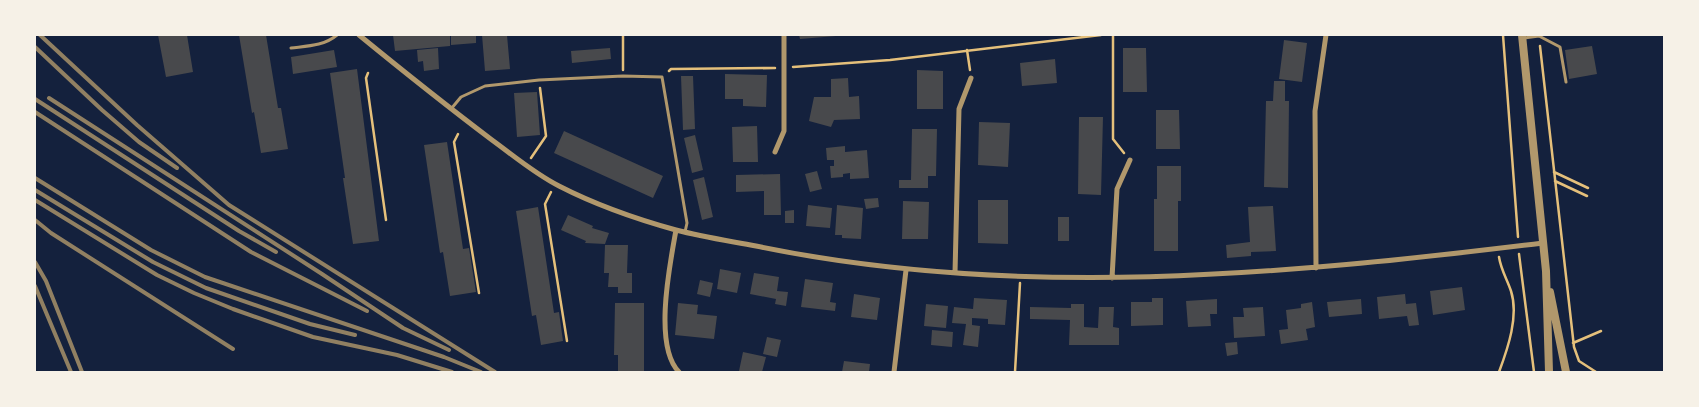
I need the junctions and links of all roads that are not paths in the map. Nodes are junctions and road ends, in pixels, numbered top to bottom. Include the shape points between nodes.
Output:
1 (337, 35) edge
2 (359, 35) edge
3 (784, 35) edge
4 (1326, 35) edge
5 (1539, 36) edge
6 (1523, 37) edge
7 (291, 48) dead end
8 (971, 78) road end
9 (1566, 82) dead end
10 (450, 109) junction
11 (775, 152) dead end
12 (1130, 160) road end
13 (676, 230) junction
14 (685, 232) junction
15 (1543, 243) junction
16 (1316, 268) junction
17 (906, 270) junction
18 (1546, 271) junction
19 (955, 273) junction
20 (1112, 278) junction
21 (679, 372) edge
22 (894, 372) edge
23 (1549, 372) edge
24 (1566, 372) edge

1 - 7 lane via 320,44
2 - 10 street
3 - 11 street via 784,131
4 - 16 street via 1315,111
5 - 6 lane
5 - 9 lane via 1560,47
6 - 15 street
8 - 19 street via 960,109
10 - 13 street via 556,184 600,206
10 - 14 lane via 460,97 485,86 539,80 662,77 687,223
12 - 20 street via 1117,189
13 - 14 street
13 - 21 street via 665,299 668,352
14 - 17 street via 787,253
15 - 16 street
15 - 18 street
16 - 20 street
17 - 19 street
17 - 22 street
18 - 23 street
18 - 24 street
19 - 20 street

